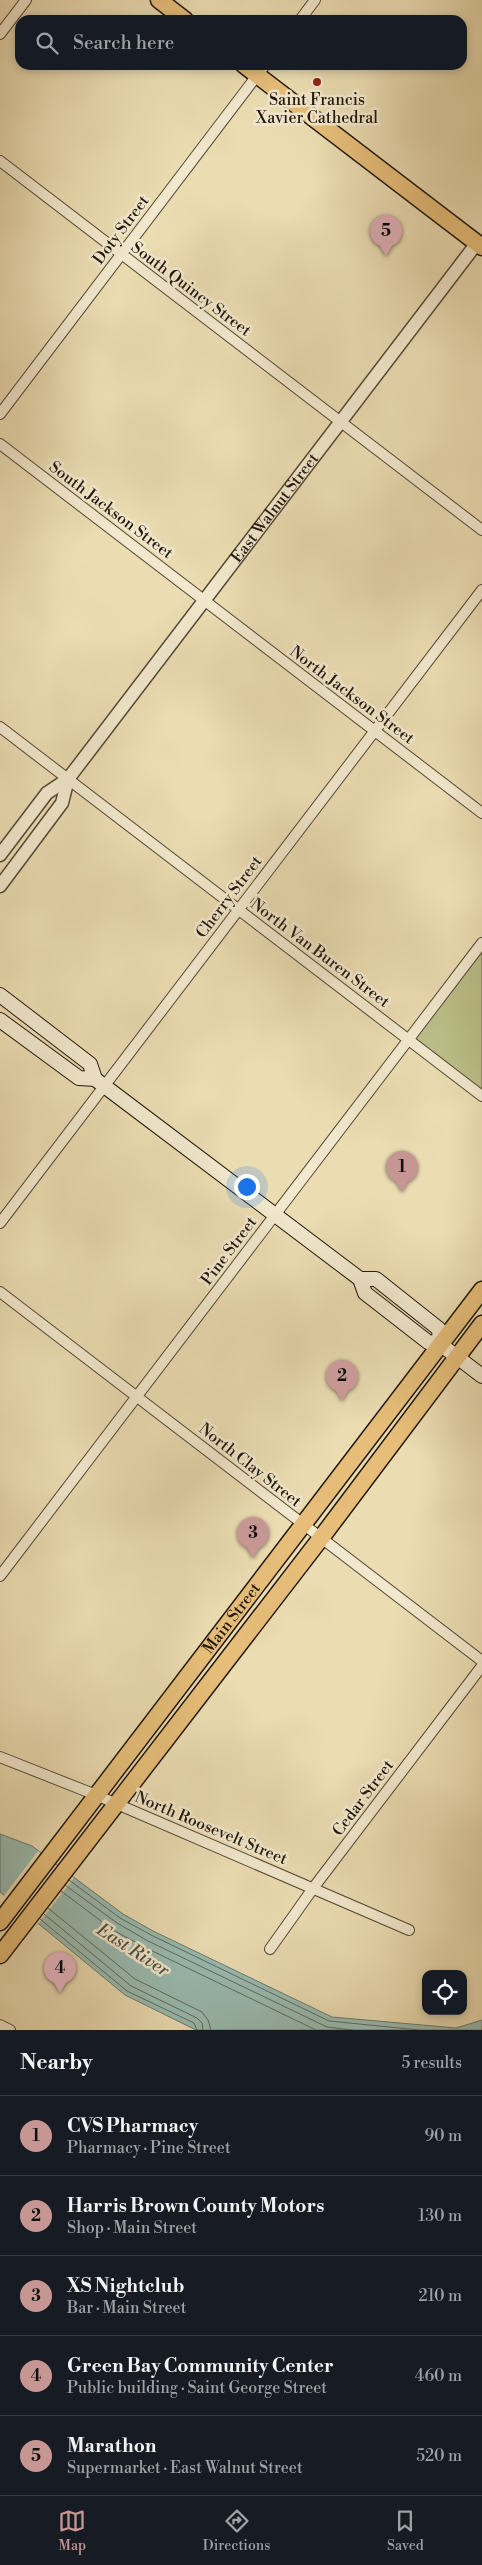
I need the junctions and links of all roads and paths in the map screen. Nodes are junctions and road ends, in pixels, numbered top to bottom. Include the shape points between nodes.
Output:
1 (26, 0) edge
2 (159, 0) edge
3 (315, 0) edge
4 (178, 15) edge
5 (304, 15) edge
6 (0, 34) edge
7 (261, 70) edge
8 (0, 161) edge
9 (480, 242) edge
10 (121, 254) junction
11 (0, 414) edge
12 (341, 422) junction
13 (0, 444) edge
14 (482, 530) edge
15 (482, 590) edge
16 (205, 601) junction
17 (0, 727) edge
18 (375, 731) junction
19 (68, 779) junction
20 (482, 813) edge
21 (0, 855) edge
22 (0, 886) edge
23 (239, 909) junction
24 (482, 943) edge
25 (0, 995) edge
26 (0, 1020) edge
27 (409, 1040) junction
28 (99, 1083) junction
29 (482, 1096) edge
30 (274, 1215) junction
31 (0, 1223) edge
32 (482, 1290) edge
33 (0, 1292) edge
34 (482, 1324) edge
35 (440, 1344) junction
36 (456, 1357) junction
37 (482, 1376) edge
38 (137, 1396) junction
39 (304, 1525) junction
40 (321, 1538) junction
41 (0, 1576) edge
42 (482, 1660) edge
43 (482, 1666) edge
44 (0, 1757) edge
45 (96, 1795) junction
46 (117, 1804) junction
47 (314, 1887) junction
48 (0, 1922) edge
49 (409, 1930) dead end
50 (270, 1949) dead end
51 (0, 1955) edge
52 (0, 2025) edge
53 (10, 2030) edge

1 - 6 street
2 - 4 main road
3 - 5 street
7 - 9 main road
7 - 10 street, Doty Street
8 - 10 street, South Quincy Street
9 - 12 street, East Walnut Street
10 - 11 street, Doty Street
10 - 12 street, South Quincy Street
12 - 14 street, South Quincy Street
12 - 16 street, East Walnut Street
13 - 16 street, South Jackson Street
15 - 18 street, Cherry Street
16 - 18 street, North Jackson Street
16 - 19 street, East Walnut Street
17 - 19 street, North Van Buren Street
18 - 20 street, North Jackson Street
18 - 23 street, Cherry Street
19 - 21 street, East Walnut Street via 47,794
19 - 22 street, East Walnut Street via 62,803
19 - 23 street, North Van Buren Street
23 - 27 street, North Van Buren Street
23 - 28 street, Cherry Street
24 - 27 street, Pine Street
25 - 28 main road via 90,1064
26 - 28 main road via 78,1078
27 - 29 street, North Van Buren Street
27 - 30 street, Pine Street
28 - 30 main road
28 - 31 street, Cherry Street
30 - 35 main road via 360,1279 376,1279 439,1329
30 - 38 street, Pine Street
32 - 35 main road, Main Street
33 - 38 street, North Clay Street
34 - 36 main road, Main Street
35 - 36 main road
35 - 39 main road, Main Street
36 - 37 main road
36 - 40 main road, Main Street
38 - 39 street, North Clay Street
38 - 41 street, Pine Street
39 - 40 street, North Clay Street
39 - 45 main road, Main Street
40 - 42 street, North Clay Street
40 - 46 main road, Main Street
43 - 47 street, Cedar Street
44 - 45 street, North Roosevelt Street
45 - 46 street, North Roosevelt Street
45 - 48 main road, Main Street
46 - 47 street, North Roosevelt Street
46 - 51 main road, Main Street
47 - 49 street, North Roosevelt Street
47 - 50 street, Cedar Street
52 - 53 street

